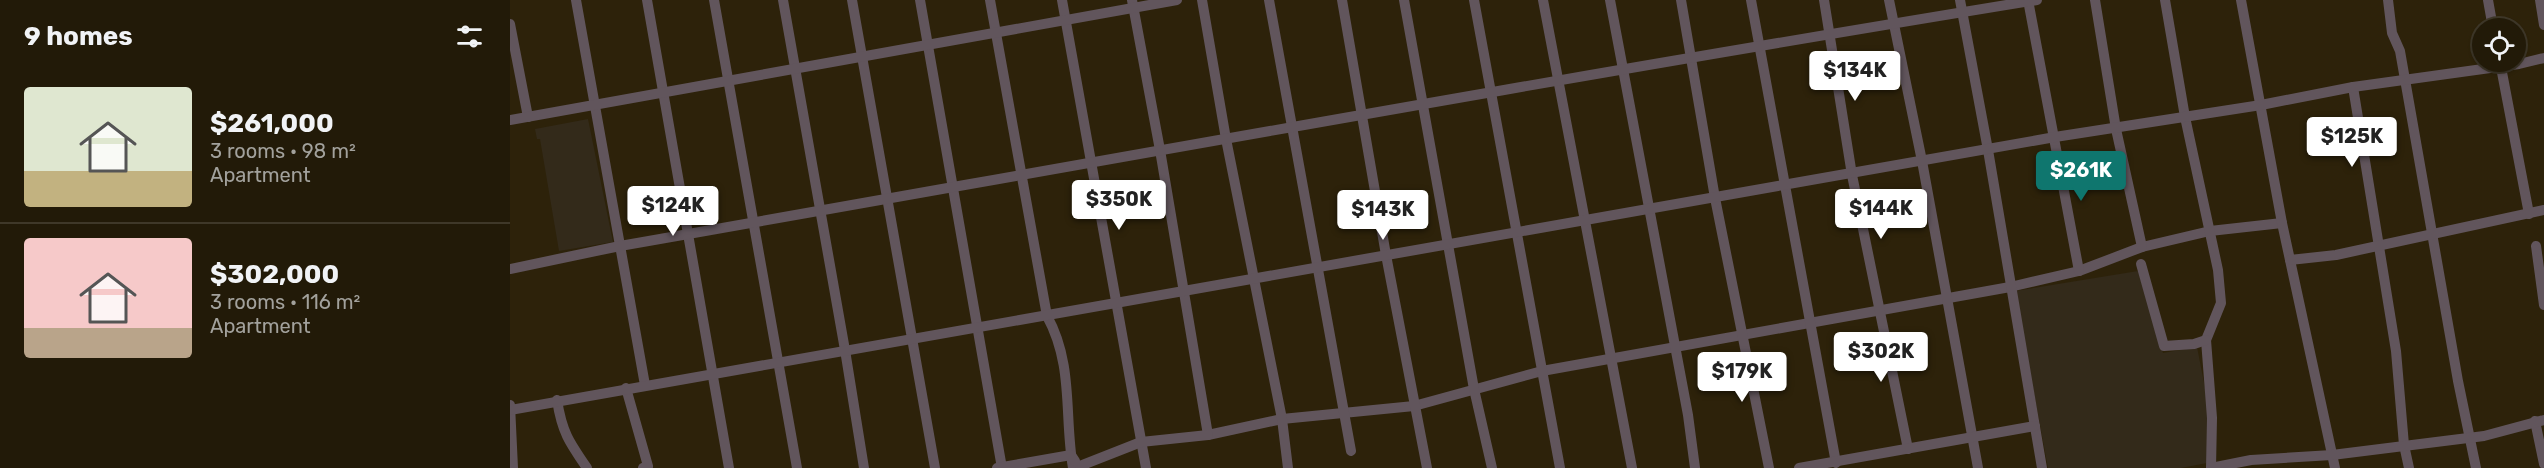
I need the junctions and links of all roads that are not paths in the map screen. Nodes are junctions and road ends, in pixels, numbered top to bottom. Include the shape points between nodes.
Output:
1 (576, 0) edge
2 (647, 0) edge
3 (714, 0) edge
4 (783, 0) edge
5 (852, 0) edge
6 (920, 0) edge
7 (990, 0) edge
8 (1062, 0) edge
9 (1177, 0) edge
10 (1202, 0) edge
11 (1269, 0) edge
12 (1342, 0) edge
13 (1404, 0) edge
14 (1474, 0) edge
15 (1543, 0) edge
16 (1610, 0) edge
17 (1681, 0) edge
18 (1751, 0) edge
19 (1824, 0) edge
20 (1889, 0) edge
21 (1960, 0) edge
22 (2031, 0) edge
23 (2095, 0) edge
24 (2165, 0) edge
25 (2241, 0) edge
26 (2388, 0) edge
27 (2487, 0) edge
28 (2540, 0) edge
29 (1132, 4) edge
30 (1962, 12) junction
31 (2491, 18) edge
32 (1066, 20) junction
33 (1893, 23) junction
34 (510, 24) edge
35 (2544, 25) edge
36 (994, 33) junction
37 (1830, 34) junction
38 (928, 45) junction
39 (1760, 45) junction
40 (862, 57) junction
41 (1693, 57) junction
42 (2544, 58) edge
43 (2526, 60) edge
44 (795, 69) junction
45 (1623, 69) junction
46 (2472, 69) edge
47 (2502, 72) edge
48 (728, 81) junction
49 (1557, 81) junction
50 (2405, 81) junction
51 (2354, 87) junction
52 (1490, 92) junction
53 (662, 93) junction
54 (1424, 104) junction
55 (595, 105) junction
56 (2261, 105) junction
57 (1361, 115) junction
58 (528, 117) junction
59 (2185, 117) junction
60 (510, 120) edge
61 (1292, 127) junction
62 (2116, 129) junction
63 (2055, 137) junction
64 (1226, 139) junction
65 (1160, 150) junction
66 (1988, 150) junction
67 (1093, 162) junction
68 (1922, 162) junction
69 (1852, 175) junction
70 (1022, 176) junction
71 (1786, 186) junction
72 (954, 187) junction
73 (1715, 198) junction
74 (887, 199) junction
75 (1648, 210) junction
76 (2544, 210) edge
77 (820, 211) junction
78 (2529, 214) junction
79 (754, 222) junction
80 (1585, 222) junction
81 (2282, 223) junction
82 (2210, 231) junction
83 (1517, 232) junction
84 (687, 234) junction
85 (2432, 235) junction
86 (1447, 245) junction
87 (2379, 245) junction
88 (620, 246) junction
89 (2536, 246) dead end
90 (2142, 247) junction
91 (1386, 255) junction
92 (2290, 260) junction
93 (2141, 264) dead end
94 (1319, 268) junction
95 (510, 269) edge
96 (2079, 270) junction
97 (1254, 279) junction
98 (2010, 287) junction
99 (1182, 291) junction
100 (1947, 298) junction
101 (1117, 303) junction
102 (2544, 305) edge
103 (1881, 310) junction
104 (1047, 316) junction
105 (1810, 322) junction
106 (979, 327) junction
107 (1743, 333) junction
108 (912, 338) junction
109 (2206, 340) junction
110 (1674, 347) junction
111 (845, 350) junction
112 (1611, 357) junction
113 (778, 362) junction
114 (1542, 370) junction
115 (712, 373) junction
116 (645, 385) junction
117 (626, 388) junction
118 (1474, 389) junction
119 (557, 400) junction
120 (1414, 406) junction
121 (510, 408) edge
122 (1346, 413) junction
123 (1282, 419) junction
124 (2540, 421) edge
125 (2034, 426) junction
126 (1208, 435) junction
127 (1971, 437) junction
128 (2469, 437) junction
129 (1141, 442) junction
130 (2404, 445) junction
131 (1908, 449) junction
132 (1351, 451) dead end
133 (2332, 454) junction
134 (1071, 455) junction
135 (1836, 463) junction
136 (2252, 464) edge
137 (2544, 464) edge
138 (1078, 467) edge
139 (513, 468) edge
140 (587, 468) edge
141 (644, 468) edge
142 (729, 468) edge
143 (797, 468) edge
144 (864, 468) edge
145 (935, 468) edge
146 (1000, 468) edge
147 (1146, 468) edge
148 (1288, 468) edge
149 (1427, 468) edge
150 (1492, 468) edge
151 (1560, 468) edge
152 (1632, 468) edge
153 (1695, 468) edge
154 (1769, 468) edge
155 (1799, 468) edge
156 (1978, 468) edge
157 (2042, 468) edge
158 (2211, 468) edge
159 (2335, 468) edge
160 (2409, 468) edge
161 (2476, 468) edge

1 - 55 street
2 - 53 street
3 - 48 street
4 - 44 street
5 - 40 street
6 - 38 street
7 - 36 street
8 - 32 street
9 - 29 street
10 - 64 street
11 - 61 street
12 - 57 street
13 - 54 street
14 - 52 street
15 - 49 street
16 - 45 street
17 - 41 street
18 - 39 street
19 - 37 street
20 - 33 street
21 - 30 street
22 - 30 street
22 - 63 street
23 - 62 street
24 - 59 street
25 - 56 street
26 - 50 street
27 - 31 street
28 - 35 street
29 - 32 street
29 - 65 street
30 - 33 street
30 - 66 street
32 - 36 street
32 - 67 street
33 - 37 street
33 - 68 street
34 - 58 street
36 - 38 street
36 - 70 street
37 - 39 street
37 - 69 street
38 - 40 street
38 - 72 street
39 - 41 street
39 - 71 street
40 - 44 street
40 - 74 street
41 - 45 street
41 - 73 street
42 - 43 street
44 - 48 street
44 - 77 street
45 - 49 street
45 - 75 street
46 - 50 street
47 - 78 street
48 - 53 street
48 - 79 street
49 - 52 street
49 - 80 street
50 - 51 street
50 - 85 street
51 - 56 street
51 - 87 street
52 - 54 street
52 - 83 street
53 - 55 street
53 - 84 street
54 - 57 street
54 - 86 street
55 - 58 street
55 - 88 street
56 - 59 street
56 - 81 street
57 - 61 street
57 - 91 street
58 - 60 street
59 - 62 street
59 - 82 street
61 - 64 street
61 - 94 street
62 - 63 street
62 - 90 street
63 - 66 street
63 - 96 street
64 - 65 street
64 - 97 street
65 - 67 street
65 - 99 street
66 - 68 street
66 - 98 street
67 - 70 street
67 - 101 street
68 - 69 street
68 - 100 street
69 - 71 street
69 - 103 street
70 - 72 street
70 - 104 street
71 - 73 street
71 - 105 street
72 - 74 street
72 - 106 street
73 - 75 street
73 - 107 street
74 - 77 street
74 - 108 street
75 - 80 street
75 - 110 street
76 - 78 street
77 - 79 street
77 - 111 street
78 - 85 street
79 - 84 street
79 - 113 street
80 - 83 street
80 - 112 street
81 - 82 street
81 - 92 street
82 - 90 street
82 - 109 street via 2221,303
83 - 86 street
83 - 114 street
84 - 88 street
84 - 115 street
85 - 87 street
85 - 128 street
86 - 91 street
86 - 118 street
87 - 92 street
87 - 130 street via 2396,351
88 - 95 street
88 - 116 street
89 - 102 street
90 - 96 street
91 - 94 street
91 - 120 street
92 - 133 street
93 - 109 street via 2164,346
94 - 97 street
94 - 122 street
96 - 98 street
97 - 99 street
97 - 123 street
98 - 100 street
98 - 125 street
99 - 101 street
99 - 126 street
100 - 103 street
100 - 127 street
101 - 104 street
101 - 129 street
103 - 105 street
103 - 131 street
104 - 106 street
104 - 134 street via 1062,352
105 - 107 street
105 - 135 street
106 - 108 street
106 - 146 street
107 - 110 street
107 - 154 street
108 - 111 street
108 - 145 street
109 - 158 street
110 - 112 street
110 - 153 street
111 - 113 street
111 - 144 street
112 - 114 street
112 - 152 street
113 - 115 street
113 - 143 street
114 - 118 street
114 - 151 street
115 - 116 street
115 - 142 street
116 - 117 street
117 - 119 street
117 - 141 street via 648,466
118 - 120 street
118 - 150 street
119 - 121 street
119 - 140 street via 561,426
120 - 122 street
120 - 149 street
121 - 139 street
122 - 123 street
122 - 132 street
123 - 126 street
123 - 148 street
124 - 128 street
124 - 137 street
125 - 127 street
125 - 157 street
126 - 129 street
127 - 131 street
127 - 156 street
128 - 130 street
128 - 161 street
129 - 138 street
129 - 147 street
130 - 133 street
130 - 160 street
131 - 135 street
133 - 136 street
133 - 159 street
134 - 138 street
134 - 146 street
135 - 155 street
136 - 158 street

